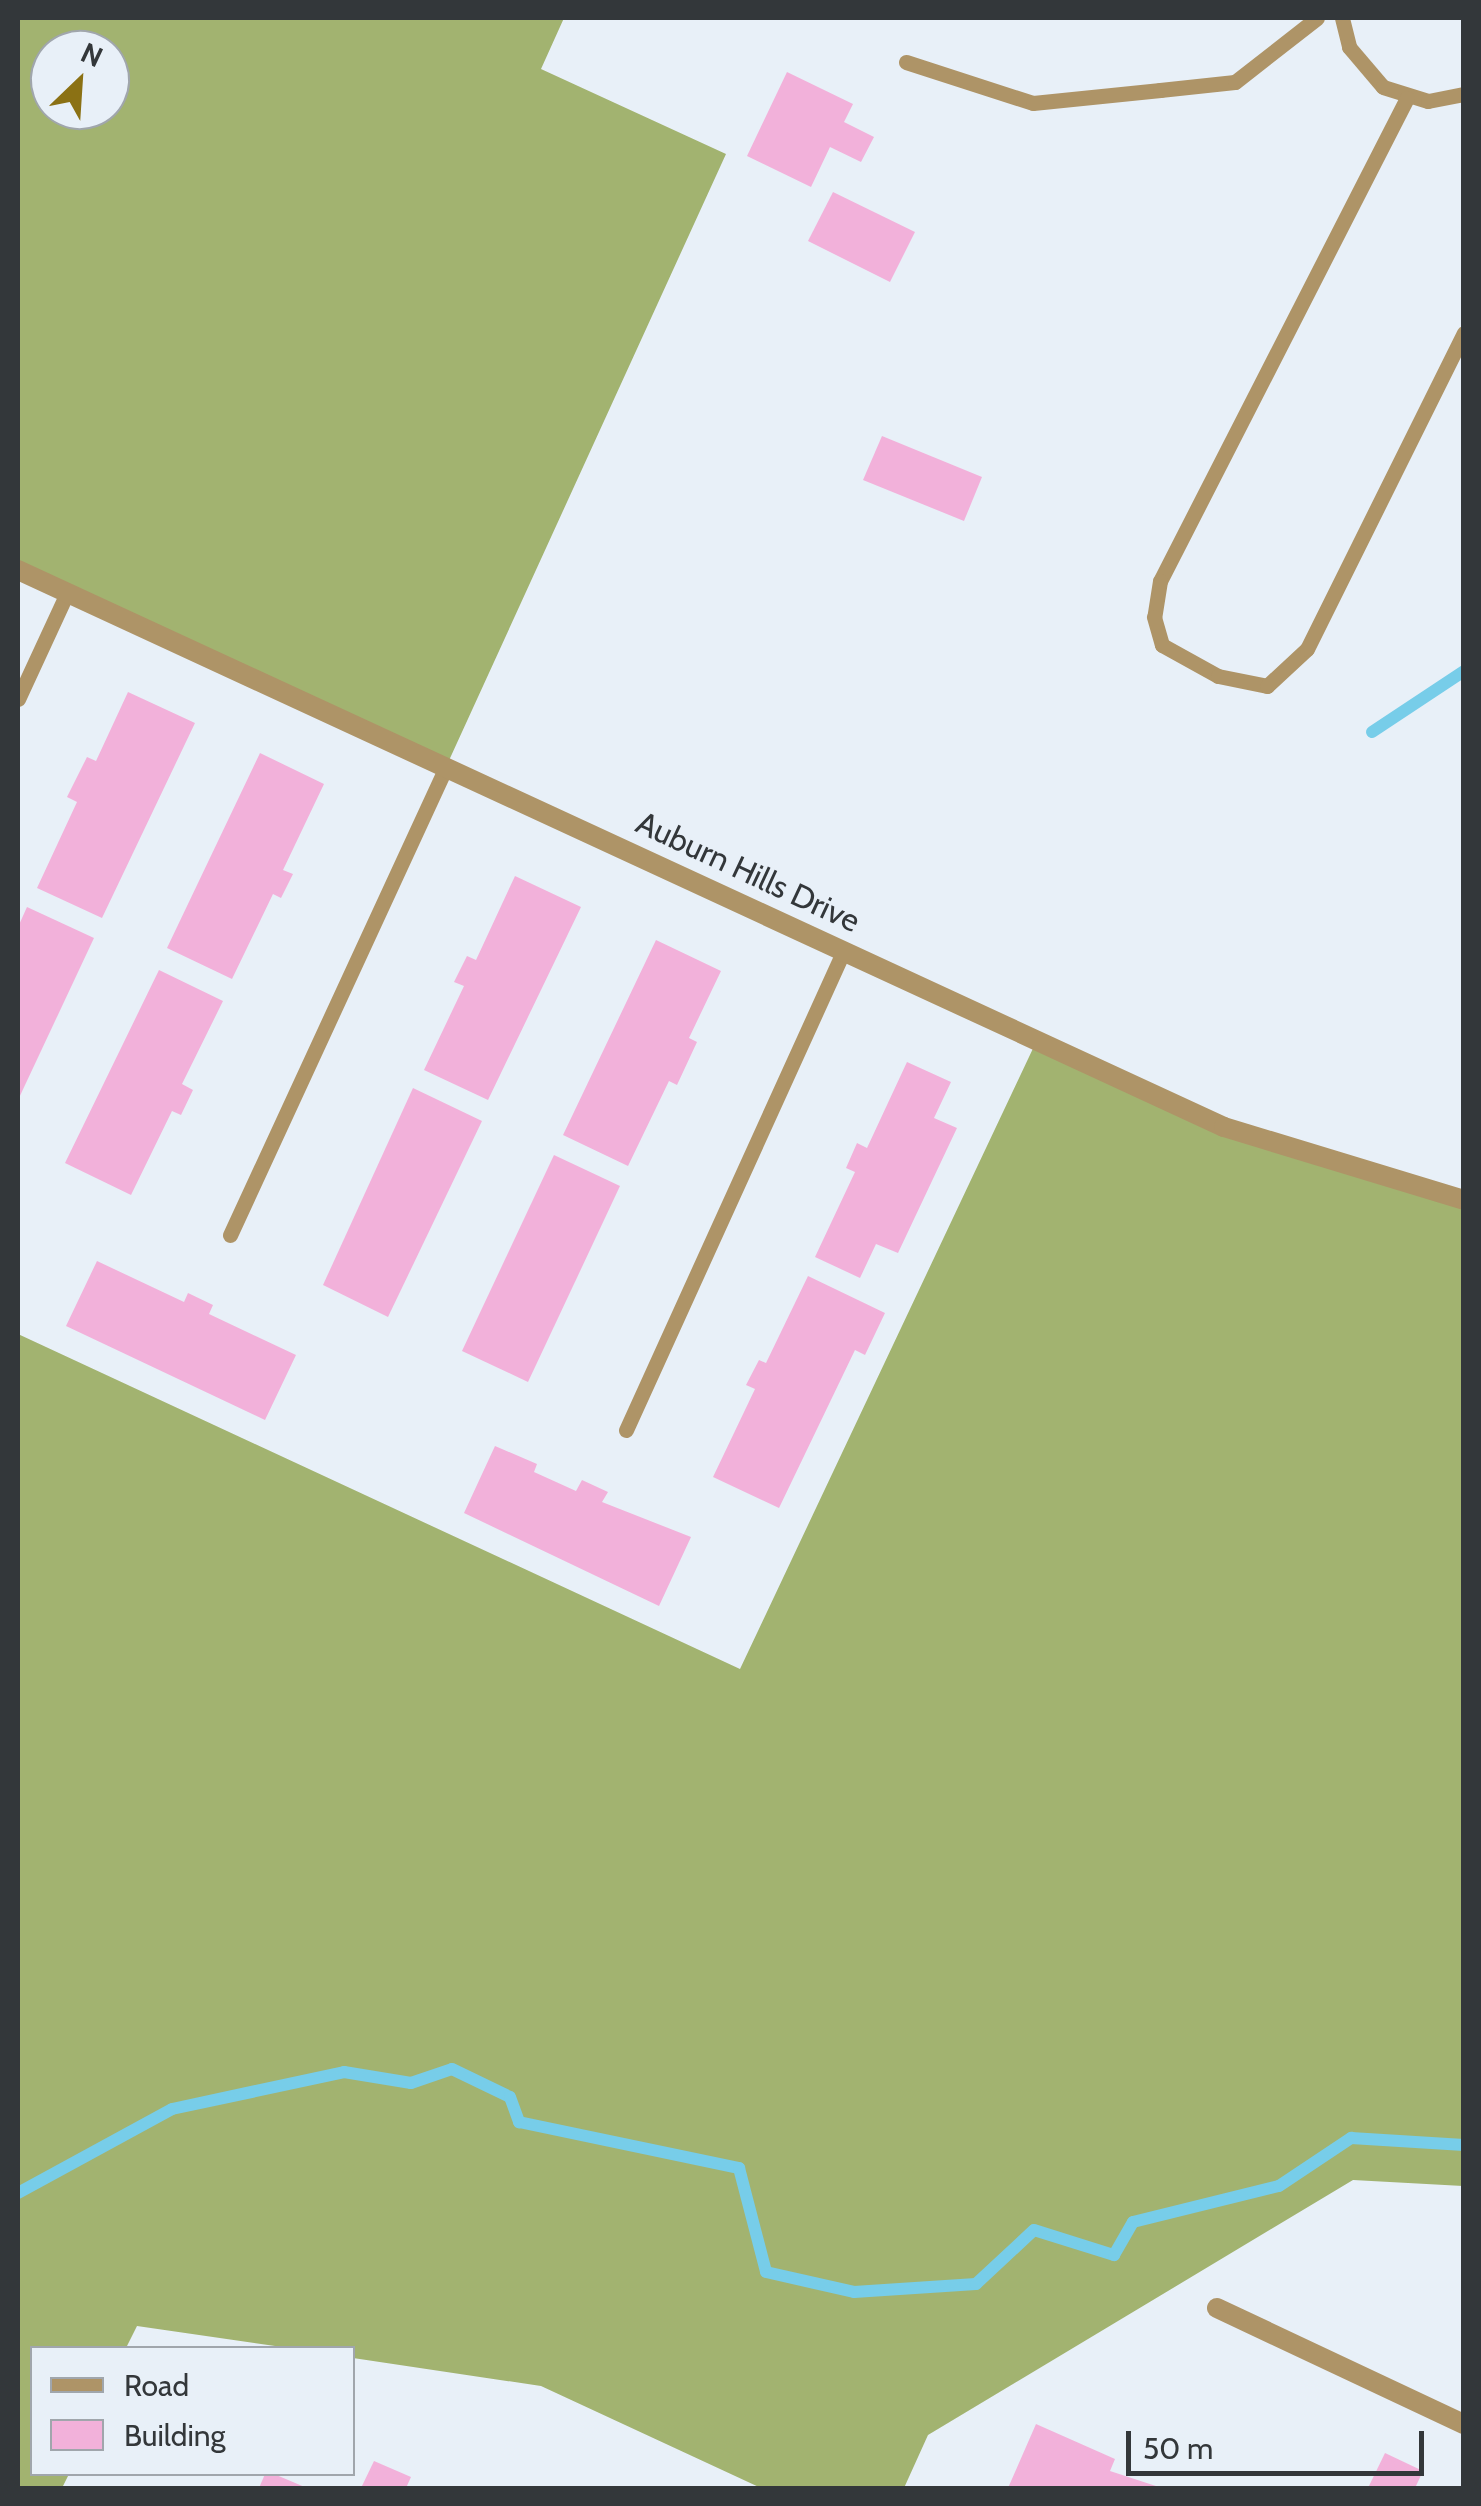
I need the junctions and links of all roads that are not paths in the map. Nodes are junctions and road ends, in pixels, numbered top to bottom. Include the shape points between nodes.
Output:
1 (1317, 18) edge
2 (1342, 18) edge
3 (906, 62) dead end
4 (1407, 98) junction
5 (1459, 101) edge
6 (1464, 332) edge
7 (18, 570) edge
8 (66, 593) junction
9 (18, 699) edge
10 (446, 767) junction
11 (844, 950) junction
12 (1464, 1200) edge
13 (230, 1235) dead end
14 (626, 1430) dead end
15 (1217, 2308) dead end
16 (1464, 2424) edge

1 - 3 lane via 1235,82 1033,103
2 - 4 lane via 1363,70
4 - 5 lane
4 - 6 lane via 1160,581 1154,616 1162,644 1218,676 1267,686 1307,649
7 - 8 street, Auburn Hills Drive
8 - 9 lane
8 - 10 street, Auburn Hills Drive
10 - 11 street, Auburn Hills Drive
10 - 13 lane
11 - 12 street, Auburn Hills Drive via 1224,1127
11 - 14 lane
15 - 16 street

